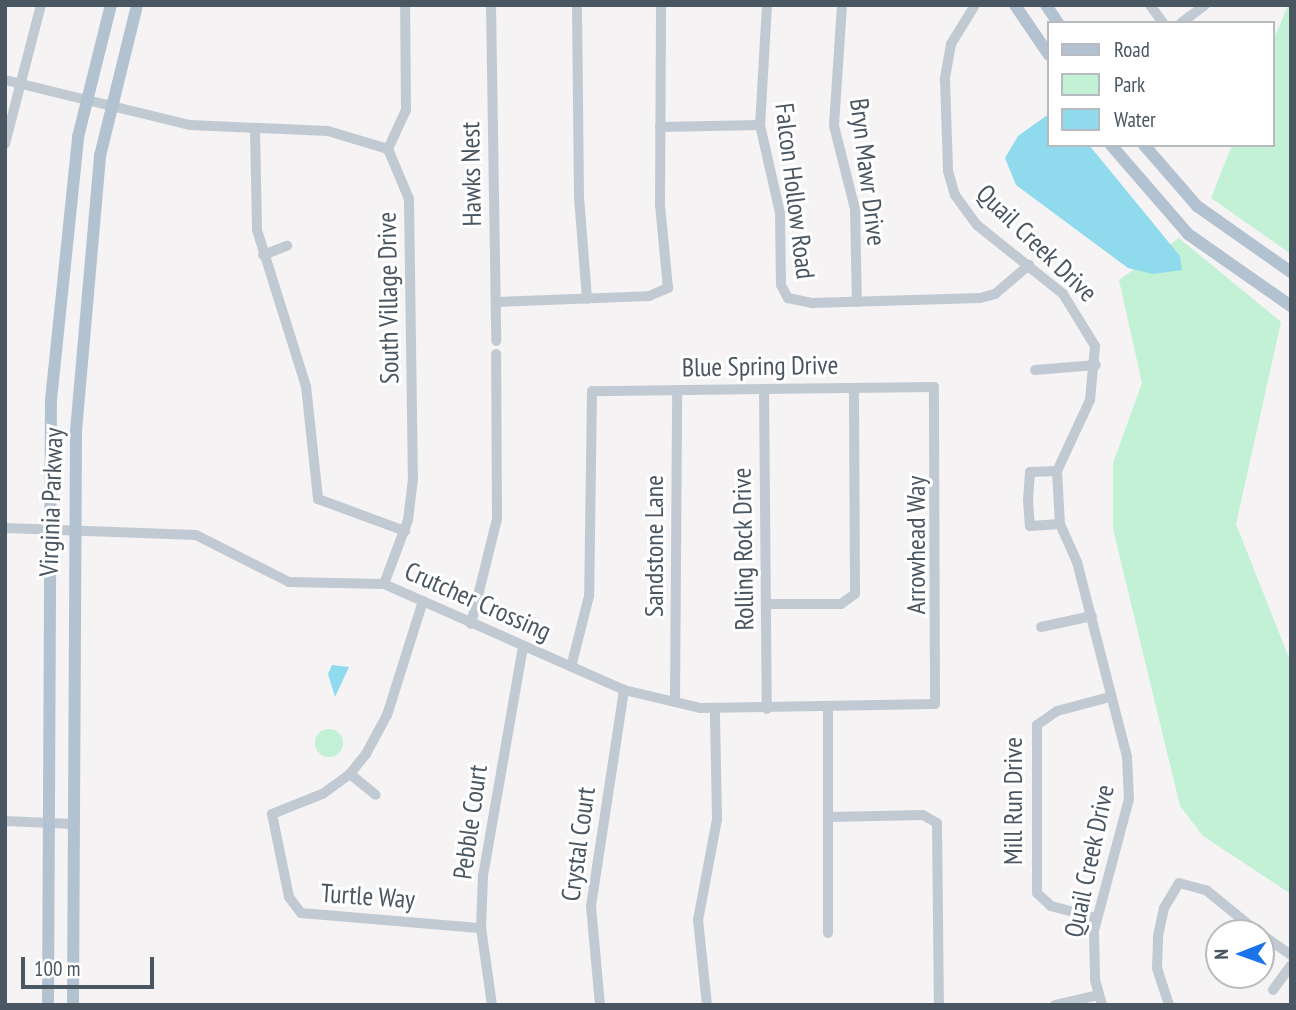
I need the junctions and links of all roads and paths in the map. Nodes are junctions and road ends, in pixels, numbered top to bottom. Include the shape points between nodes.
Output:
1 (41, 5) edge
2 (111, 5) edge
3 (137, 5) edge
4 (405, 5) edge
5 (491, 5) edge
6 (577, 5) edge
7 (661, 5) edge
8 (766, 5) edge
9 (842, 5) edge
10 (975, 5) edge
11 (1015, 5) edge
12 (1046, 5) edge
13 (1150, 5) edge
14 (1205, 5) edge
15 (1057, 21) edge
16 (1162, 21) edge
17 (1184, 21) edge
18 (1048, 54) edge
19 (11, 81) edge
20 (86, 99) junction
21 (111, 106) junction
22 (760, 125) junction
23 (660, 127) junction
24 (255, 131) junction
25 (5, 144) edge
26 (1113, 147) edge
27 (1146, 147) edge
28 (388, 149) junction
29 (288, 246) dead end
30 (263, 255) junction
31 (1029, 265) junction
32 (1291, 272) edge
33 (587, 299) junction
34 (496, 302) junction
35 (858, 303) junction
36 (1291, 306) edge
37 (496, 341) dead end
38 (496, 355) dead end
39 (1096, 365) junction
40 (1035, 370) dead end
41 (934, 387) joint
42 (854, 388) junction
43 (764, 389) junction
44 (677, 390) junction
45 (1057, 471) junction
46 (1060, 524) junction
47 (48, 527) junction
48 (5, 528) edge
49 (72, 529) junction
50 (405, 531) junction
51 (384, 584) junction
52 (423, 601) junction
53 (767, 604) junction
54 (1092, 617) junction
55 (471, 624) junction
56 (1041, 627) dead end
57 (523, 646) junction
58 (571, 667) junction
59 (624, 690) junction
60 (1110, 697) junction
61 (675, 702) junction
62 (935, 704) joint
63 (828, 706) junction
64 (767, 709) junction
65 (715, 710) junction
66 (350, 775) junction
67 (376, 795) dead end
68 (830, 817) junction
69 (5, 821) edge
70 (47, 822) junction
71 (73, 824) junction
72 (1096, 918) junction
73 (1242, 919) edge
74 (481, 928) junction
75 (828, 933) dead end
76 (1275, 944) edge
77 (1291, 955) edge
78 (1291, 965) edge
79 (1273, 990) dead end
80 (1100, 1000) edge
81 (48, 1005) edge
82 (73, 1005) edge
83 (492, 1005) edge
84 (600, 1005) edge
85 (707, 1005) edge
86 (939, 1005) edge
87 (1055, 1005) edge
88 (1168, 1005) edge

1 - 19 street
2 - 20 main road, Virginia Parkway
3 - 21 main road, Virginia Parkway
4 - 28 street via 407,110
5 - 34 street, Hawks Nest
6 - 33 street via 579,197
7 - 23 street
8 - 22 street, Falcon Hollow Road
9 - 35 street, Bryn Mawr Drive via 834,126 855,209
10 - 31 street, Quail Creek Drive via 948,58 948,171 955,195 977,225
11 - 18 main road
12 - 15 main road
13 - 16 street
14 - 17 street
19 - 20 street
19 - 25 street
20 - 21 street
20 - 47 main road, Virginia Parkway via 56,320
21 - 24 street via 190,125
21 - 49 main road, Virginia Parkway via 88,263
22 - 23 street
22 - 35 street, Falcon Hollow Road via 780,213 781,285 788,298
23 - 33 street via 672,287 658,295
24 - 28 street via 328,131
24 - 30 street
26 - 36 main road via 1188,234
27 - 32 main road via 1197,206
28 - 50 street, South Village Drive via 409,199 413,479
29 - 30 street
30 - 50 street via 306,386 317,499
31 - 35 street via 995,294 979,298
31 - 39 street, Quail Creek Drive via 1076,308 1091,337
33 - 34 street
34 - 37 street, Hawks Nest
38 - 55 street via 497,519
39 - 40 street
39 - 45 street, Quail Creek Drive via 1090,400
41 - 42 street, Blue Spring Drive
41 - 62 street, Arrowhead Way
42 - 43 street, Blue Spring Drive
42 - 53 street via 855,594 850,601
43 - 44 street, Blue Spring Drive
43 - 53 street, Rolling Rock Drive
44 - 58 street, Blue Spring Drive via 588,396 589,596
44 - 61 street, Sandstone Lane
45 - 46 street, Quail Creek Drive
45 - 46 street via 1030,472 1028,500 1030,526
46 - 54 street, Quail Creek Drive
47 - 48 street, Crutcher Crossing
47 - 49 street, Crutcher Crossing
47 - 70 main road, Virginia Parkway
49 - 51 street, Crutcher Crossing via 196,535 289,582
49 - 71 main road, Virginia Parkway
50 - 51 street, South Village Drive
51 - 52 street, Crutcher Crossing
52 - 55 street, Crutcher Crossing
52 - 66 street via 387,715
53 - 64 street, Rolling Rock Drive
54 - 56 street
54 - 60 street, Quail Creek Drive
55 - 57 street, Crutcher Crossing
57 - 58 street, Crutcher Crossing
57 - 74 street, Pebble Court via 489,835
58 - 59 street, Crutcher Crossing
59 - 61 street, Crutcher Crossing
59 - 84 street, Crystal Court via 591,906
60 - 72 street, Quail Creek Drive via 1127,757 1129,799
60 - 72 street, Mill Run Drive via 1057,711 1037,725 1038,893 1051,906
61 - 65 street, Crutcher Crossing
62 - 63 street, Crutcher Crossing
63 - 64 street, Crutcher Crossing
63 - 68 street
64 - 65 street, Crutcher Crossing
65 - 85 street via 717,819 698,920
66 - 67 street
66 - 74 street, Turtle Way via 272,814 294,906 311,916
68 - 75 street
68 - 86 street via 923,816 937,823
69 - 70 street
70 - 71 street
70 - 81 main road, Virginia Parkway
71 - 82 main road, Virginia Parkway
72 - 80 street, Quail Creek Drive
73 - 88 street via 1206,890 1180,883 1164,908 1158,936 1159,980
74 - 83 street, Pebble Court
76 - 77 street
78 - 79 street
80 - 87 street

